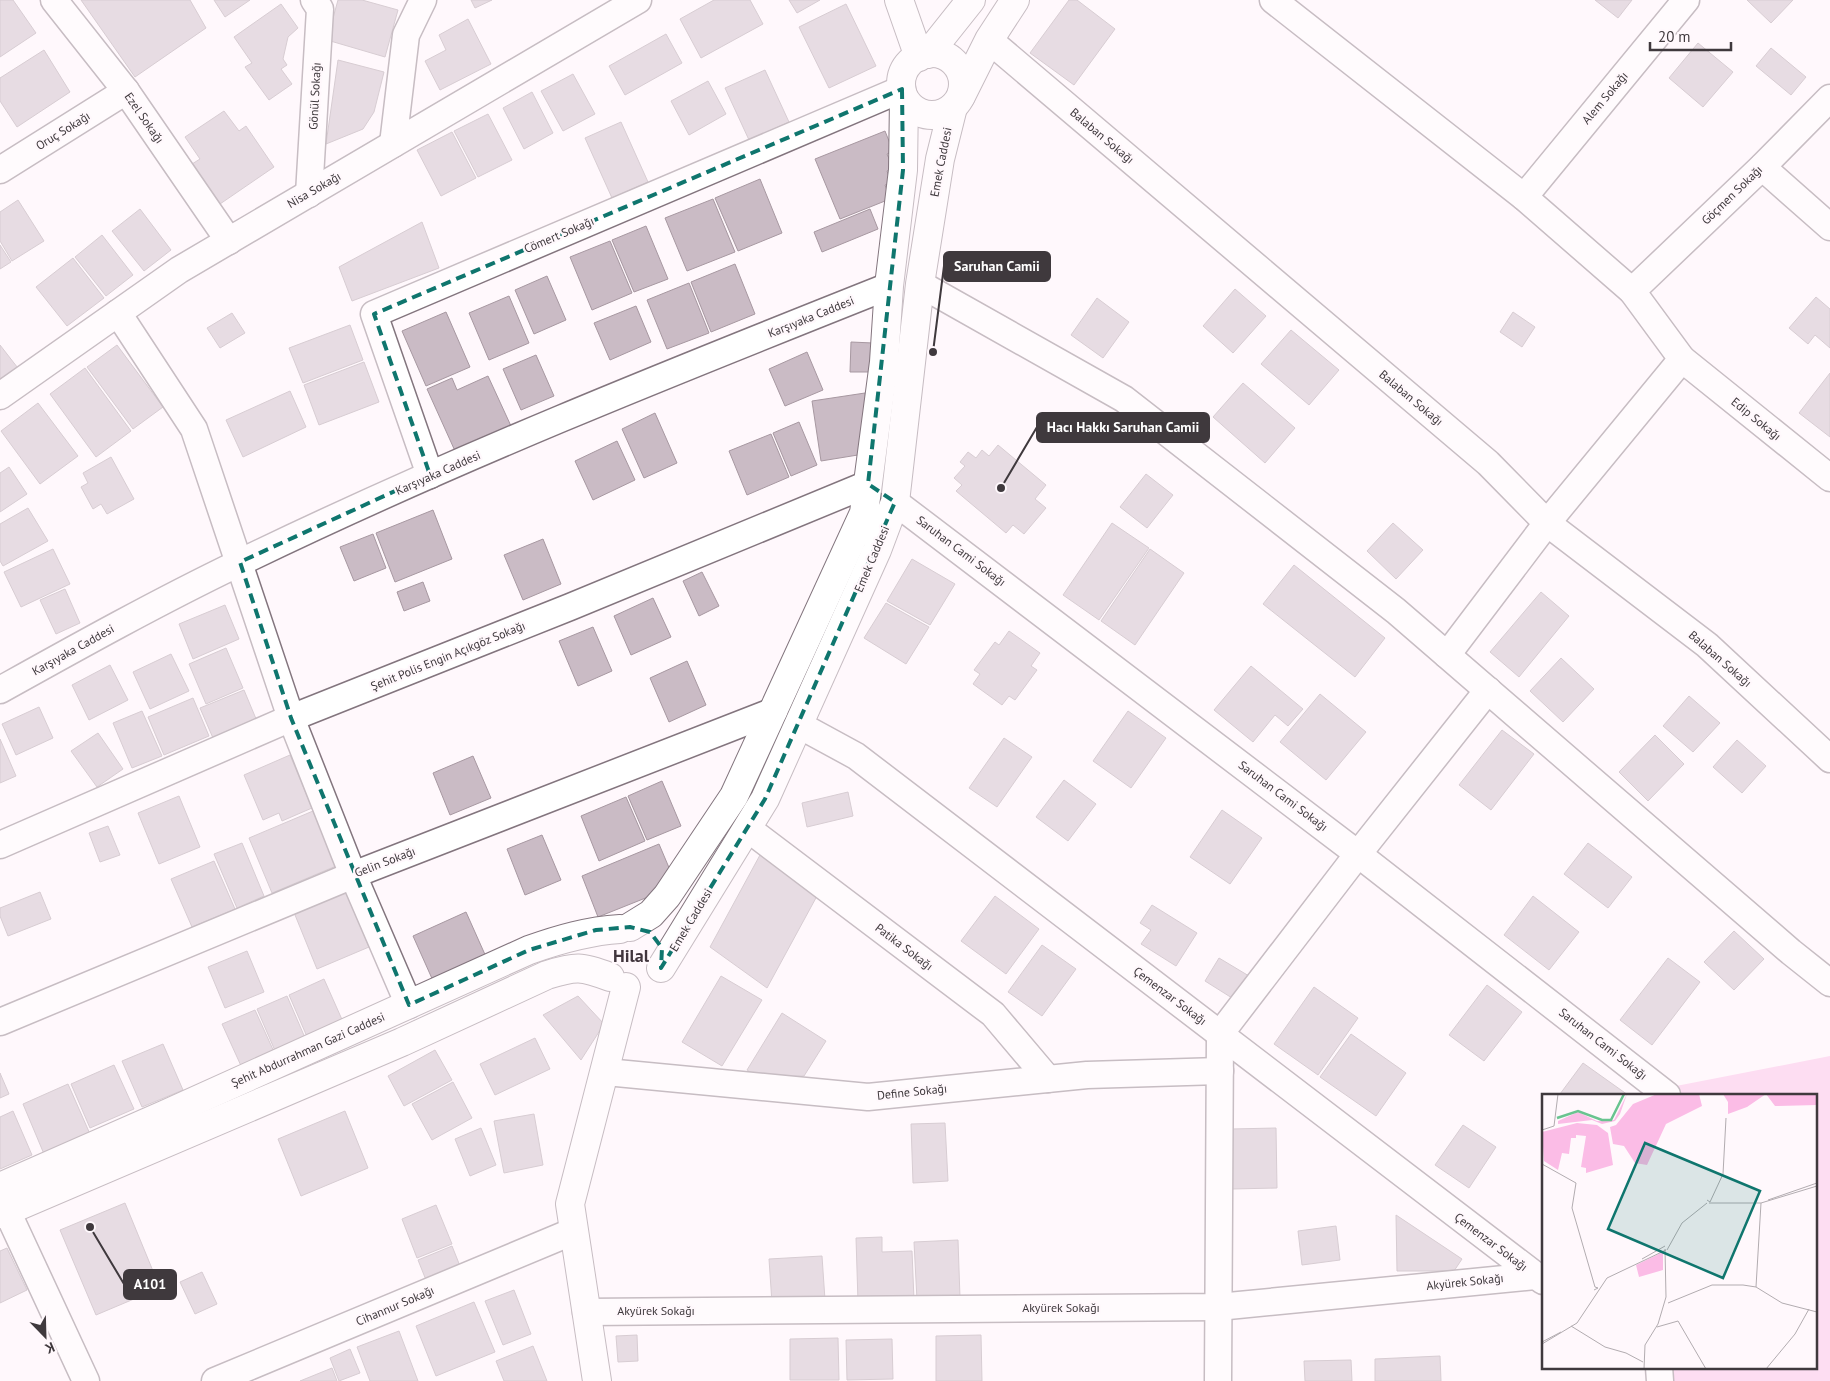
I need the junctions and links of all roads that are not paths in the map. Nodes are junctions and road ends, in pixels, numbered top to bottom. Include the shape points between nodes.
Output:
1 (54, 0) edge
2 (314, 0) edge
3 (423, 0) edge
4 (638, 0) edge
5 (899, 0) edge
6 (971, 0) edge
7 (1015, 0) edge
8 (1273, 0) edge
9 (1686, 0) edge
10 (989, 40) junction
11 (924, 55) junction
12 (126, 91) junction
13 (903, 93) junction
14 (1830, 98) edge
15 (956, 103) junction
16 (394, 144) junction
17 (1762, 167) junction
18 (0, 170) edge
19 (309, 194) junction
20 (1524, 197) junction
21 (1830, 227) edge
22 (229, 241) junction
23 (920, 284) junction
24 (889, 286) junction
25 (1632, 291) junction
26 (118, 313) junction
27 (1682, 359) junction
28 (0, 396) edge
29 (430, 475) junction
30 (1830, 478) edge
31 (868, 484) junction
32 (895, 502) junction
33 (1548, 523) junction
34 (240, 562) junction
35 (1447, 655) junction
36 (0, 690) edge
37 (1488, 690) junction
38 (774, 711) junction
39 (291, 718) junction
40 (799, 725) junction
41 (1830, 759) edge
42 (747, 828) junction
43 (0, 844) edge
44 (1358, 854) junction
45 (353, 875) junction
46 (625, 928) junction
47 (661, 968) junction
48 (618, 982) junction
49 (1830, 984) edge
50 (409, 1005) junction
51 (0, 1022) edge
52 (1220, 1034) junction
53 (1220, 1071) junction
54 (606, 1072) junction
55 (1048, 1079) junction
56 (1667, 1094) edge
57 (2, 1204) edge
58 (574, 1231) junction
59 (1539, 1279) edge
60 (1218, 1307) junction
61 (586, 1312) junction
62 (1659, 1368) edge
63 (86, 1381) edge
64 (215, 1381) edge
65 (597, 1381) edge
66 (1218, 1381) edge
67 (1660, 1381) edge

1 - 12 street, Ezel Sokağı
2 - 19 street, Gönül Sokağı via 320,9
3 - 16 street via 406,35
4 - 16 street, Nisa Sokağı
5 - 11 street
6 - 11 street
7 - 10 street
8 - 20 street, Edip Sokağı
9 - 20 street, Alem Sokağı
10 - 15 street
10 - 33 street, Balaban Sokağı via 1488,463
11 - 13 street via 911,62 905,70
11 - 15 street via 938,54 955,63 963,81
12 - 18 street, Oruç Sokağı
12 - 22 street, Ezel Sokağı
13 - 15 street via 910,106 926,115 945,112
13 - 24 street, Emek Caddesi via 903,170
13 - 29 street, Cömert Sokağı via 374,314
14 - 17 street, Göçmen Sokağı
15 - 23 street, Emek Caddesi via 940,159
16 - 19 street, Nisa Sokağı
17 - 21 street
17 - 25 street, Göçmen Sokağı
19 - 22 street, Nisa Sokağı
20 - 25 street, Edip Sokağı
22 - 26 street, Nisa Sokağı via 179,270
23 - 24 street
23 - 32 street, Emek Caddesi
23 - 35 street via 1124,399 1396,611
24 - 29 street, Karşıyaka Caddesi via 613,396
24 - 31 street, Emek Caddesi via 884,362
25 - 27 street, Edip Sokağı
26 - 28 street, Nisa Sokağı
26 - 34 street via 194,429
27 - 30 street, Edip Sokağı
27 - 33 street
29 - 34 street, Karşıyaka Caddesi
31 - 32 street
31 - 38 street, Emek Caddesi via 864,513
31 - 39 street, Şehit Polis Engin Açıkgöz Sokağı
32 - 40 street, Emek Caddesi
32 - 44 street, Saruhan Cami Sokağı
33 - 35 street
33 - 41 street, Balaban Sokağı via 1707,645
34 - 36 street, Karşıyaka Caddesi
34 - 39 street
35 - 37 street
37 - 44 street
37 - 49 street
38 - 40 street
38 - 45 street, Gelin Sokağı
38 - 46 street, Emek Caddesi via 734,796 667,896 650,914
39 - 43 street, Şehit Polis Engin Açıkgöz Sokağı
39 - 45 street
40 - 42 street, Emek Caddesi via 765,799
40 - 52 street, Çemenzar Sokağı via 856,756
42 - 47 street, Emek Caddesi
42 - 55 street, Patika Sokağı via 993,1014
44 - 52 street
44 - 56 street, Saruhan Cami Sokağı
45 - 50 street
45 - 51 street, Gelin Sokağı
46 - 47 street via 640,928 657,939 662,948
46 - 48 street via 612,934 603,951 605,969
46 - 50 street, Şehit Abdurrahman Gazi Caddesi via 565,937
47 - 48 street via 651,982 643,986
48 - 54 street
48 - 57 street via 588,969 570,968 547,975 402,1042
50 - 57 street, Şehit Abdurrahman Gazi Caddesi
52 - 53 street
52 - 59 street, Çemenzar Sokağı
53 - 55 street, Define Sokağı
53 - 60 street
54 - 55 street, Define Sokağı via 868,1097
54 - 58 street via 570,1204
57 - 63 street
58 - 61 street
58 - 64 street, Cihannur Sokağı
59 - 60 street, Akyürek Sokağı
60 - 61 street, Akyürek Sokağı
60 - 66 street
61 - 65 street
62 - 67 street

